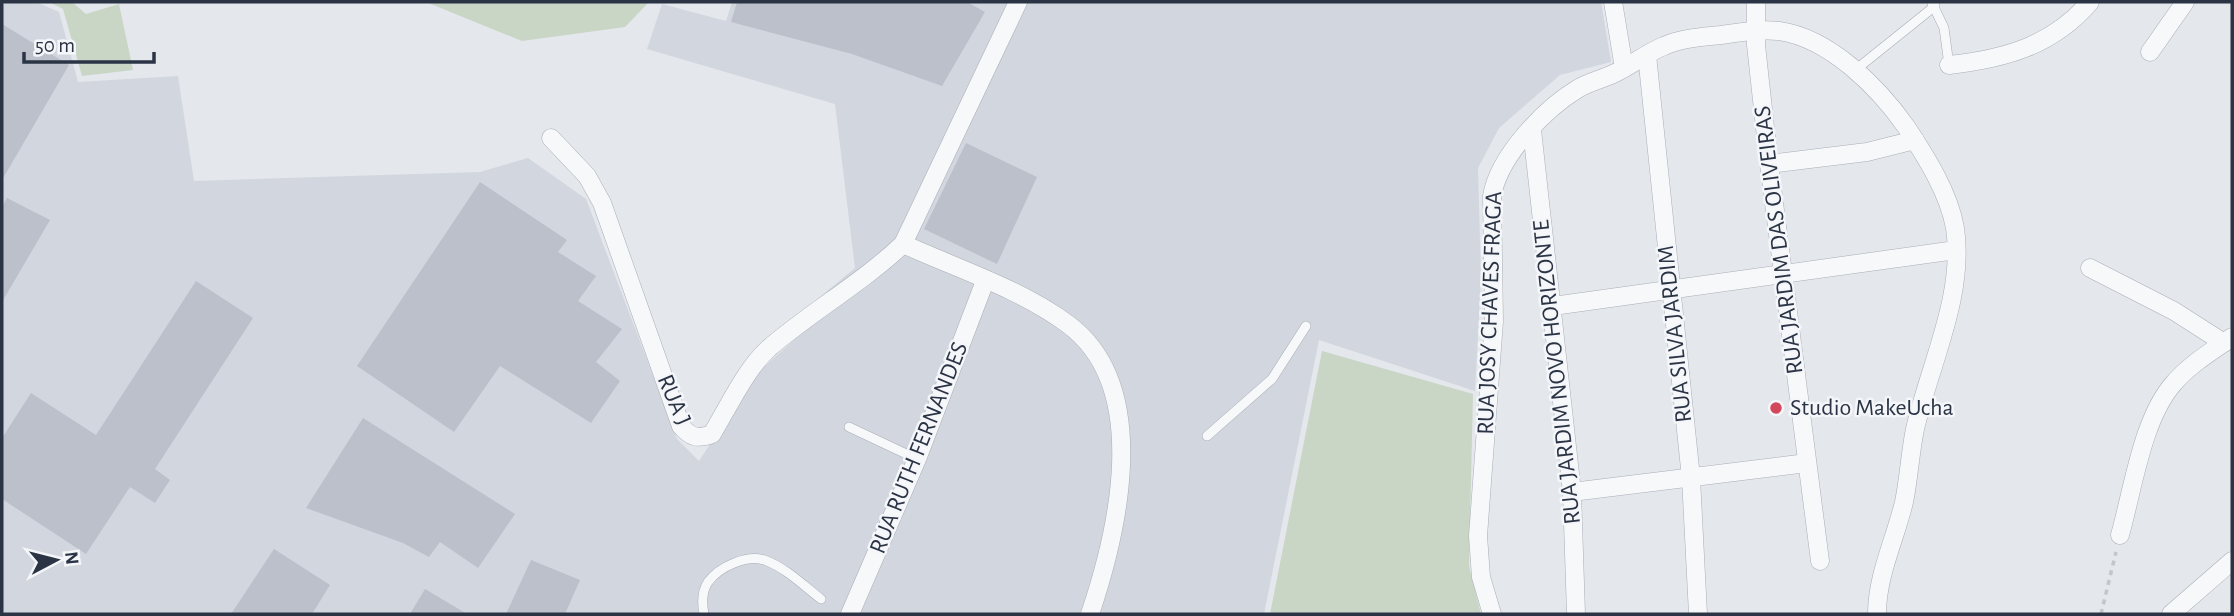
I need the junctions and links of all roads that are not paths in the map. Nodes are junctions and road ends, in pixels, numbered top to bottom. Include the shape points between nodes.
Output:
1 (1018, 2) edge
2 (1613, 2) edge
3 (1756, 2) edge
4 (2090, 2) edge
5 (2185, 2) edge
6 (1933, 4) edge
7 (1755, 31) junction
8 (2150, 52) dead end
9 (1647, 55) junction
10 (1948, 65) joint
11 (1624, 68) junction
12 (1854, 71) junction
13 (1532, 130) junction
14 (551, 138) dead end
15 (1915, 140) junction
16 (1769, 164) junction
17 (903, 244) junction
18 (1956, 250) junction
19 (2090, 268) dead end
20 (1782, 275) junction
21 (985, 281) junction
22 (1669, 291) junction
23 (1553, 306) junction
24 (1306, 326) dead end
25 (2228, 340) edge
26 (849, 427) dead end
27 (1208, 436) dead end
28 (917, 459) junction
29 (1807, 463) junction
30 (1691, 478) junction
31 (1572, 492) junction
32 (2120, 535) road end
33 (1820, 561) dead end
34 (2232, 561) edge
35 (821, 599) dead end
36 (704, 614) edge
37 (850, 614) edge
38 (1090, 614) edge
39 (1492, 614) edge
40 (1576, 614) edge
41 (1698, 614) edge
42 (1877, 614) edge
43 (2171, 614) edge

1 - 17 street
2 - 11 street
3 - 7 street, RUA JARDIM DAS OLIVEIRAS
4 - 10 street via 2060,31 2017,54
5 - 8 street
6 - 10 lane via 1944,28
6 - 12 lane
7 - 9 street, RUA JOSY CHAVES FRAGA via 1693,38
7 - 12 street, RUA JOSY CHAVES FRAGA via 1806,40
7 - 16 street, RUA JARDIM DAS OLIVEIRAS
9 - 11 street, RUA JOSY CHAVES FRAGA
9 - 22 street, RUA SILVA JARDIM
11 - 13 street, RUA JOSY CHAVES FRAGA via 1566,96
12 - 15 street, RUA JOSY CHAVES FRAGA via 1897,114
13 - 23 street, RUA JARDIM NOVO HORIZONTE
13 - 39 street, RUA JOSY CHAVES FRAGA via 1503,162 1492,196 1494,321 1478,536 1481,577
14 - 17 street, RUA J via 587,176 602,203 681,426 689,435 712,433 768,349
15 - 16 street via 1867,152
15 - 18 street, RUA JOSY CHAVES FRAGA via 1944,196
16 - 20 street, RUA JARDIM DAS OLIVEIRAS
17 - 21 street
18 - 20 street
18 - 42 street, RUA JOSY CHAVES FRAGA via 1946,318 1915,430 1904,501 1879,584
19 - 25 street
20 - 22 street
20 - 29 street, RUA JARDIM DAS OLIVEIRAS
21 - 28 street, RUA RUTH FERNANDES
21 - 38 street via 1036,304 1071,327 1097,354 1112,380 1121,448 1119,489 1113,535
22 - 23 street
22 - 30 street, RUA SILVA JARDIM
23 - 31 street, RUA JARDIM NOVO HORIZONTE
24 - 27 lane via 1272,379
25 - 32 street via 2173,384 2159,405
26 - 28 lane
28 - 37 street, RUA RUTH FERNANDES
29 - 30 street
29 - 33 street, RUA JARDIM DAS OLIVEIRAS
30 - 31 street
30 - 41 street, RUA SILVA JARDIM
31 - 40 street, RUA JARDIM NOVO HORIZONTE
34 - 43 street
35 - 36 lane via 765,559 744,560 724,568 707,583

